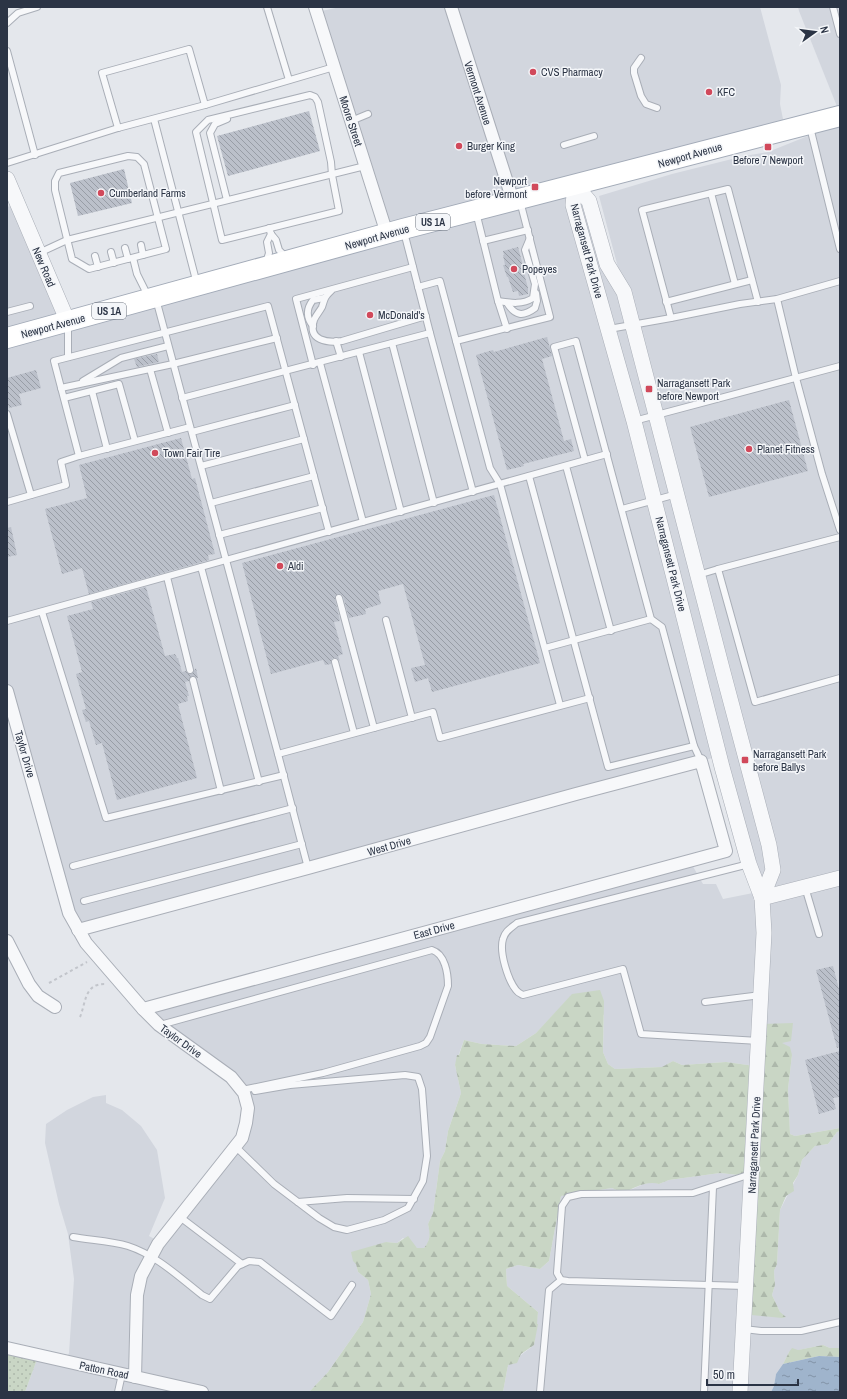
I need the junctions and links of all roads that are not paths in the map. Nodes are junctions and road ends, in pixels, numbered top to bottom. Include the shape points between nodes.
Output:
1 (37, 7) edge
2 (267, 7) edge
3 (315, 7) edge
4 (451, 7) edge
5 (833, 7) edge
6 (7, 23) edge
7 (840, 34) edge
8 (7, 51) edge
9 (641, 58) dead end
10 (334, 67) junction
11 (289, 80) junction
12 (205, 105) junction
13 (657, 108) dead end
14 (246, 111) junction
15 (368, 114) dead end
16 (840, 116) edge
17 (154, 119) junction
18 (351, 121) junction
19 (809, 123) junction
20 (118, 128) junction
21 (594, 136) dead end
22 (564, 145) dead end
23 (35, 155) junction
24 (7, 163) edge
25 (365, 166) junction
26 (332, 175) junction
27 (7, 179) edge
28 (575, 185) junction
29 (711, 193) junction
30 (227, 200) junction
31 (517, 200) junction
32 (213, 204) junction
33 (12, 206) edge
34 (476, 211) junction
35 (179, 213) junction
36 (158, 218) junction
37 (528, 230) junction
38 (270, 231) junction
39 (395, 232) junction
40 (90, 235) junction
41 (530, 238) junction
42 (68, 240) junction
43 (483, 241) junction
44 (92, 242) dead end
45 (141, 245) dead end
46 (125, 248) dead end
47 (840, 250) edge
48 (111, 252) dead end
49 (38, 253) junction
50 (143, 255) junction
51 (95, 256) dead end
52 (130, 258) junction
53 (291, 261) junction
54 (114, 263) junction
55 (98, 267) junction
56 (413, 267) junction
57 (265, 268) junction
58 (752, 280) junction
59 (840, 281) edge
60 (535, 284) junction
61 (736, 284) junction
62 (198, 286) junction
63 (418, 287) junction
64 (332, 290) junction
65 (324, 298) junction
66 (152, 299) junction
67 (777, 299) junction
68 (498, 301) junction
69 (666, 302) junction
70 (758, 302) junction
71 (507, 303) junction
72 (30, 306) dead end
73 (7, 312) edge
74 (426, 316) junction
75 (671, 318) junction
76 (68, 322) junction
77 (633, 324) junction
78 (313, 326) junction
79 (507, 328) junction
80 (608, 329) junction
81 (165, 333) junction
82 (430, 333) junction
83 (7, 338) edge
84 (277, 338) junction
85 (336, 341) junction
86 (392, 343) junction
87 (457, 343) junction
88 (168, 346) junction
89 (359, 352) junction
90 (341, 357) junction
91 (68, 358) junction
92 (320, 363) junction
93 (173, 364) junction
94 (313, 365) junction
95 (840, 366) edge
96 (150, 369) junction
97 (286, 372) junction
98 (796, 378) junction
99 (78, 384) junction
100 (61, 388) junction
101 (92, 391) junction
102 (64, 398) junction
103 (182, 398) junction
104 (295, 405) junction
105 (7, 414) edge
106 (656, 415) junction
107 (634, 421) junction
108 (191, 430) junction
109 (168, 432) junction
110 (304, 439) junction
111 (135, 441) junction
112 (107, 449) junction
113 (607, 454) junction
114 (80, 456) junction
115 (585, 460) junction
116 (201, 466) junction
117 (566, 466) junction
118 (314, 476) junction
119 (529, 476) junction
120 (500, 484) junction
121 (473, 492) junction
122 (677, 494) junction
123 (31, 495) junction
124 (655, 501) junction
125 (7, 502) edge
126 (434, 502) junction
127 (211, 503) junction
128 (323, 508) junction
129 (622, 509) junction
130 (401, 512) junction
131 (363, 522) junction
132 (840, 530) edge
133 (329, 532) junction
134 (219, 535) junction
135 (840, 537) edge
136 (226, 560) junction
137 (201, 567) junction
138 (718, 569) junction
139 (698, 575) junction
140 (167, 577) junction
141 (339, 598) dead end
142 (42, 612) junction
143 (651, 619) junction
144 (386, 620) dead end
145 (7, 621) edge
146 (611, 631) junction
147 (574, 640) junction
148 (544, 648) junction
149 (335, 662) dead end
150 (190, 670) dead end
151 (840, 678) edge
152 (193, 680) dead end
153 (7, 691) edge
154 (590, 698) junction
155 (560, 706) junction
156 (412, 718) junction
157 (374, 728) junction
158 (354, 733) junction
159 (694, 746) junction
160 (278, 754) junction
161 (701, 761) junction
162 (284, 776) junction
163 (259, 782) junction
164 (221, 791) junction
165 (293, 808) junction
166 (302, 844) junction
167 (749, 864) junction
168 (73, 866) dead end
169 (308, 868) junction
170 (840, 878) edge
171 (805, 887) junction
172 (762, 898) junction
173 (84, 901) dead end
174 (78, 930) junction
175 (819, 934) dead end
176 (7, 941) edge
177 (761, 995) junction
178 (705, 1002) dead end
179 (55, 1007) dead end
180 (143, 1009) junction
181 (158, 1025) junction
182 (759, 1041) junction
183 (243, 1092) junction
184 (235, 1146) junction
185 (752, 1173) junction
186 (714, 1187) junction
187 (414, 1199) junction
188 (298, 1202) junction
189 (180, 1217) junction
190 (73, 1237) dead end
191 (151, 1256) junction
192 (242, 1264) junction
193 (561, 1280) junction
194 (352, 1285) dead end
195 (708, 1285) junction
196 (746, 1286) junction
197 (840, 1322) edge
198 (744, 1329) junction
199 (7, 1348) edge
200 (122, 1374) junction
201 (135, 1377) junction
202 (118, 1392) edge
203 (202, 1392) edge
204 (540, 1392) edge
205 (704, 1392) edge
206 (740, 1392) edge

1 - 6 lane via 18,12
2 - 11 lane
3 - 10 street, Moore Street
4 - 31 street, Vermont Avenue
5 - 7 lane
8 - 23 lane
9 - 13 lane via 634,68 641,96 646,104
10 - 11 lane
10 - 18 street, Moore Street
11 - 12 lane
12 - 17 lane
12 - 20 lane via 189,49 102,73
14 - 26 lane via 310,95 315,97
14 - 30 lane via 215,124 210,133
14 - 32 lane via 208,120 196,132
15 - 18 lane
16 - 19 main road, Newport Avenue / US 1A
17 - 20 lane
17 - 35 lane
18 - 25 street, Moore Street
19 - 28 main road, Newport Avenue / US 1A
19 - 47 lane
20 - 23 lane
21 - 22 lane
23 - 24 lane
25 - 26 lane
25 - 39 street, Moore Street
26 - 30 lane
26 - 38 lane via 339,211
27 - 33 street, New Road
28 - 31 main road, Newport Avenue / US 1A
28 - 77 street, Narragansett Park Drive via 589,201 607,264 624,292
28 - 80 street, Narragansett Park Drive via 573,206
29 - 58 lane via 728,189
29 - 61 lane
29 - 69 lane via 642,210
30 - 32 lane
31 - 34 main road, Newport Avenue / US 1A
31 - 37 lane
32 - 35 lane
32 - 38 lane via 222,240
33 - 49 street, New Road
34 - 39 main road, Newport Avenue / US 1A
34 - 43 lane
35 - 36 lane
35 - 62 lane
36 - 40 lane via 121,231
36 - 42 lane via 144,164 137,157 128,156 59,173 55,181 55,190
36 - 50 lane via 166,250
37 - 41 lane
37 - 43 lane
38 - 53 lane via 279,250
38 - 57 lane
39 - 53 main road, Newport Avenue / US 1A
39 - 56 lane
40 - 42 lane
40 - 44 lane
41 - 60 lane via 525,250
41 - 79 lane via 550,317
42 - 49 lane
42 - 55 lane via 72,260 89,269
43 - 68 lane
45 - 50 lane
46 - 52 lane
48 - 54 lane
49 - 76 street, New Road
50 - 52 lane
51 - 55 lane
52 - 54 lane
52 - 66 lane
53 - 57 main road, Newport Avenue / US 1A
54 - 55 lane
56 - 63 lane
56 - 64 lane
57 - 62 main road, Newport Avenue / US 1A
58 - 61 lane
58 - 70 lane
59 - 67 lane
60 - 71 lane via 533,298 527,302
60 - 71 lane via 537,301 535,308 528,314 512,310
61 - 69 lane
62 - 66 main road, Newport Avenue / US 1A
63 - 74 lane
63 - 87 lane via 440,281
64 - 65 lane
64 - 94 lane via 296,300
65 - 78 lane
65 - 78 lane via 313,300 309,305 308,316
66 - 76 main road, Newport Avenue / US 1A
66 - 81 lane
67 - 70 lane
67 - 98 lane
68 - 71 lane
68 - 79 lane
69 - 75 lane
70 - 75 lane
72 - 73 lane
74 - 82 lane
74 - 85 lane
75 - 77 lane
76 - 83 main road, Newport Avenue / US 1A
76 - 91 lane, New Road
77 - 80 lane
77 - 106 street, Narragansett Park Drive
78 - 85 lane via 315,333 323,341
79 - 87 lane
80 - 107 street, Narragansett Park Drive
81 - 84 lane via 268,306
81 - 88 lane
81 - 91 lane
82 - 86 lane
82 - 121 lane
84 - 93 lane
84 - 97 lane
85 - 90 lane
86 - 89 lane
86 - 126 lane
87 - 120 lane via 490,468
88 - 93 lane
88 - 99 lane via 121,358
89 - 90 lane
89 - 130 lane
90 - 92 lane
91 - 100 lane via 54,361
92 - 94 lane
92 - 131 lane
93 - 96 lane
93 - 103 lane
94 - 97 lane
95 - 98 lane
96 - 99 lane
96 - 109 lane
97 - 103 lane
97 - 104 lane
98 - 106 lane
98 - 132 lane
99 - 100 lane
100 - 102 lane
101 - 102 lane
101 - 111 lane via 119,384
101 - 112 lane
102 - 114 lane
103 - 108 lane
104 - 108 lane
104 - 110 lane
105 - 123 lane
106 - 107 lane
106 - 122 street, Narragansett Park Drive
107 - 124 street, Narragansett Park Drive
108 - 109 lane
108 - 116 lane
109 - 111 lane
110 - 116 lane
110 - 118 lane
111 - 112 lane
112 - 114 lane
113 - 115 lane
113 - 115 lane via 576,342 554,347
113 - 129 lane
114 - 123 lane via 61,462 66,485
115 - 117 lane
116 - 127 lane
117 - 119 lane
117 - 146 lane
118 - 127 lane
118 - 128 lane
119 - 120 lane
119 - 147 lane
120 - 121 lane
120 - 148 lane
121 - 126 lane
122 - 124 lane
122 - 139 street, Narragansett Park Drive
123 - 125 lane
124 - 129 lane
124 - 167 street, Narragansett Park Drive via 720,760
126 - 130 lane
127 - 134 lane
128 - 133 lane
128 - 134 lane
129 - 143 lane
130 - 131 lane
131 - 133 lane
133 - 136 lane
134 - 136 lane
135 - 138 lane
136 - 137 lane
136 - 160 lane
137 - 140 lane
137 - 163 lane
138 - 139 lane
138 - 151 lane via 755,702
139 - 172 street, Narragansett Park Drive via 769,845 773,870
140 - 142 lane
140 - 150 lane
141 - 157 lane
142 - 145 lane
142 - 164 lane via 106,818
143 - 146 lane
143 - 159 lane via 662,627
144 - 156 lane
146 - 147 lane
147 - 148 lane
147 - 154 lane
148 - 155 lane
149 - 158 lane
152 - 164 lane
153 - 174 street, Taylor Drive via 69,912
154 - 155 lane
154 - 159 lane via 608,767
155 - 156 lane via 440,738 433,712
156 - 157 lane
157 - 158 lane
158 - 160 lane
159 - 161 lane
160 - 162 lane
161 - 169 street, West Drive
161 - 180 street, East Drive via 726,850
162 - 163 lane
162 - 165 lane
163 - 164 lane
165 - 166 lane
165 - 168 lane
166 - 169 lane
166 - 173 lane
167 - 172 street, Narragansett Park Drive
167 - 182 lane via 517,924 507,931 501,948 510,979 517,992 523,995 623,969 641,1034
169 - 174 street, West Drive
170 - 171 street
171 - 172 street
171 - 175 lane
172 - 177 street, Narragansett Park Drive via 764,933
174 - 180 street, Taylor Drive
176 - 179 street via 29,984 38,996
177 - 178 lane
177 - 182 street, Narragansett Park Drive
180 - 181 street, Taylor Drive
181 - 183 street, Taylor Drive via 231,1077
181 - 183 lane via 432,950 441,956 448,986 426,1043 323,1073
182 - 185 street, Narragansett Park Drive
183 - 184 street via 248,1108 246,1123 242,1138
183 - 187 lane via 290,1085 405,1075 418,1077 422,1089 426,1156 423,1181
184 - 188 lane via 274,1184
184 - 189 street
185 - 186 lane
185 - 196 street, Narragansett Park Drive
186 - 193 lane via 693,1193 581,1194 568,1197 562,1206 557,1273
186 - 195 lane
187 - 188 lane via 347,1198
187 - 188 lane via 408,1208 384,1220 347,1230 334,1227
189 - 191 street
189 - 192 lane
190 - 191 lane via 126,1245
191 - 192 lane via 210,1299
191 - 201 street via 137,1295
192 - 194 lane via 249,1261 260,1262 331,1316
193 - 195 lane
193 - 204 lane via 549,1290
195 - 196 lane
195 - 205 lane
196 - 198 street, Narragansett Park Drive
197 - 198 lane via 801,1331
198 - 206 street, Narragansett Park Drive
199 - 200 street, Patton Road
200 - 201 street, Patton Road
200 - 202 lane
201 - 203 street, Patton Road

